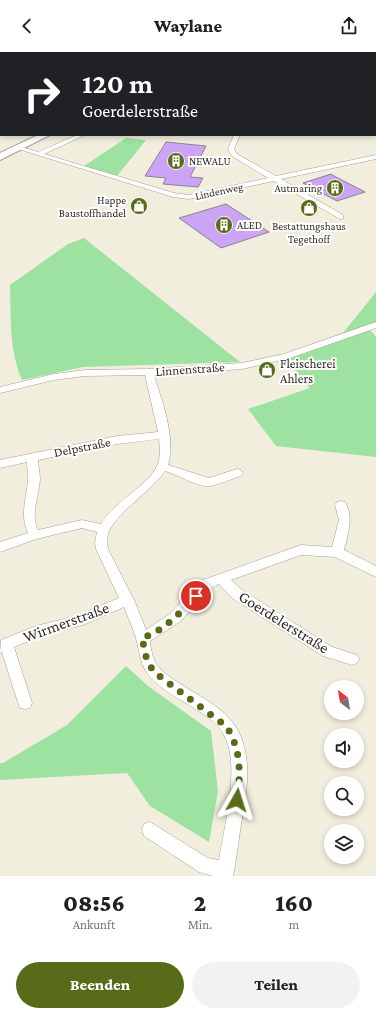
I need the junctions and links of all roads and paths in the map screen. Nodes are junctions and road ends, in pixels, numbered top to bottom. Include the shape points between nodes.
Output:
1 (43, 136) edge
2 (80, 136) edge
3 (237, 136) edge
4 (18, 148) junction
5 (38, 154) junction
6 (0, 157) edge
7 (376, 157) edge
8 (274, 179) junction
9 (340, 218) dead end
10 (376, 325) edge
11 (149, 372) junction
12 (0, 390) edge
13 (164, 435) junction
14 (32, 457) junction
15 (0, 464) edge
16 (162, 466) junction
17 (237, 473) dead end
18 (341, 505) dead end
19 (103, 529) junction
20 (35, 535) junction
21 (0, 547) edge
22 (337, 552) junction
23 (376, 572) edge
24 (221, 578) junction
25 (127, 600) junction
26 (142, 638) junction
27 (3, 646) edge
28 (352, 660) dead end
29 (25, 703) dead end
30 (150, 830) dead end
31 (225, 873) edge

1 - 4 main road
2 - 5 street
3 - 8 street via 231,148 234,155
4 - 5 street, Lindenweg
4 - 6 main road
5 - 8 street, Lindenweg via 178,196 196,197
7 - 8 street, Lindenweg
8 - 9 street
10 - 11 street, Linnenstraße via 287,356 242,366
11 - 12 street, Linnenstraße via 54,376
11 - 13 street
13 - 14 street, Delpstraße via 117,440
13 - 16 street via 165,451
14 - 15 street, Delpstraße
14 - 20 street via 34,479 29,523
16 - 17 street via 180,470 209,482
16 - 19 street via 149,484 111,518
18 - 22 street via 345,520
19 - 20 street via 82,524
19 - 25 street via 101,543
20 - 21 street
22 - 23 street, Goerdelerstraße
22 - 24 street, Goerdelerstraße via 301,550
24 - 26 street, Goerdelerstraße via 205,585 176,617
24 - 28 street, Goerdelerstraße via 237,594 328,652
25 - 26 street
25 - 27 street, Wirmerstraße via 78,621 36,632
26 - 31 street via 147,661 154,672 214,715 234,737 239,757 240,786
27 - 29 street, Wirmerstraße
30 - 31 street via 206,866

